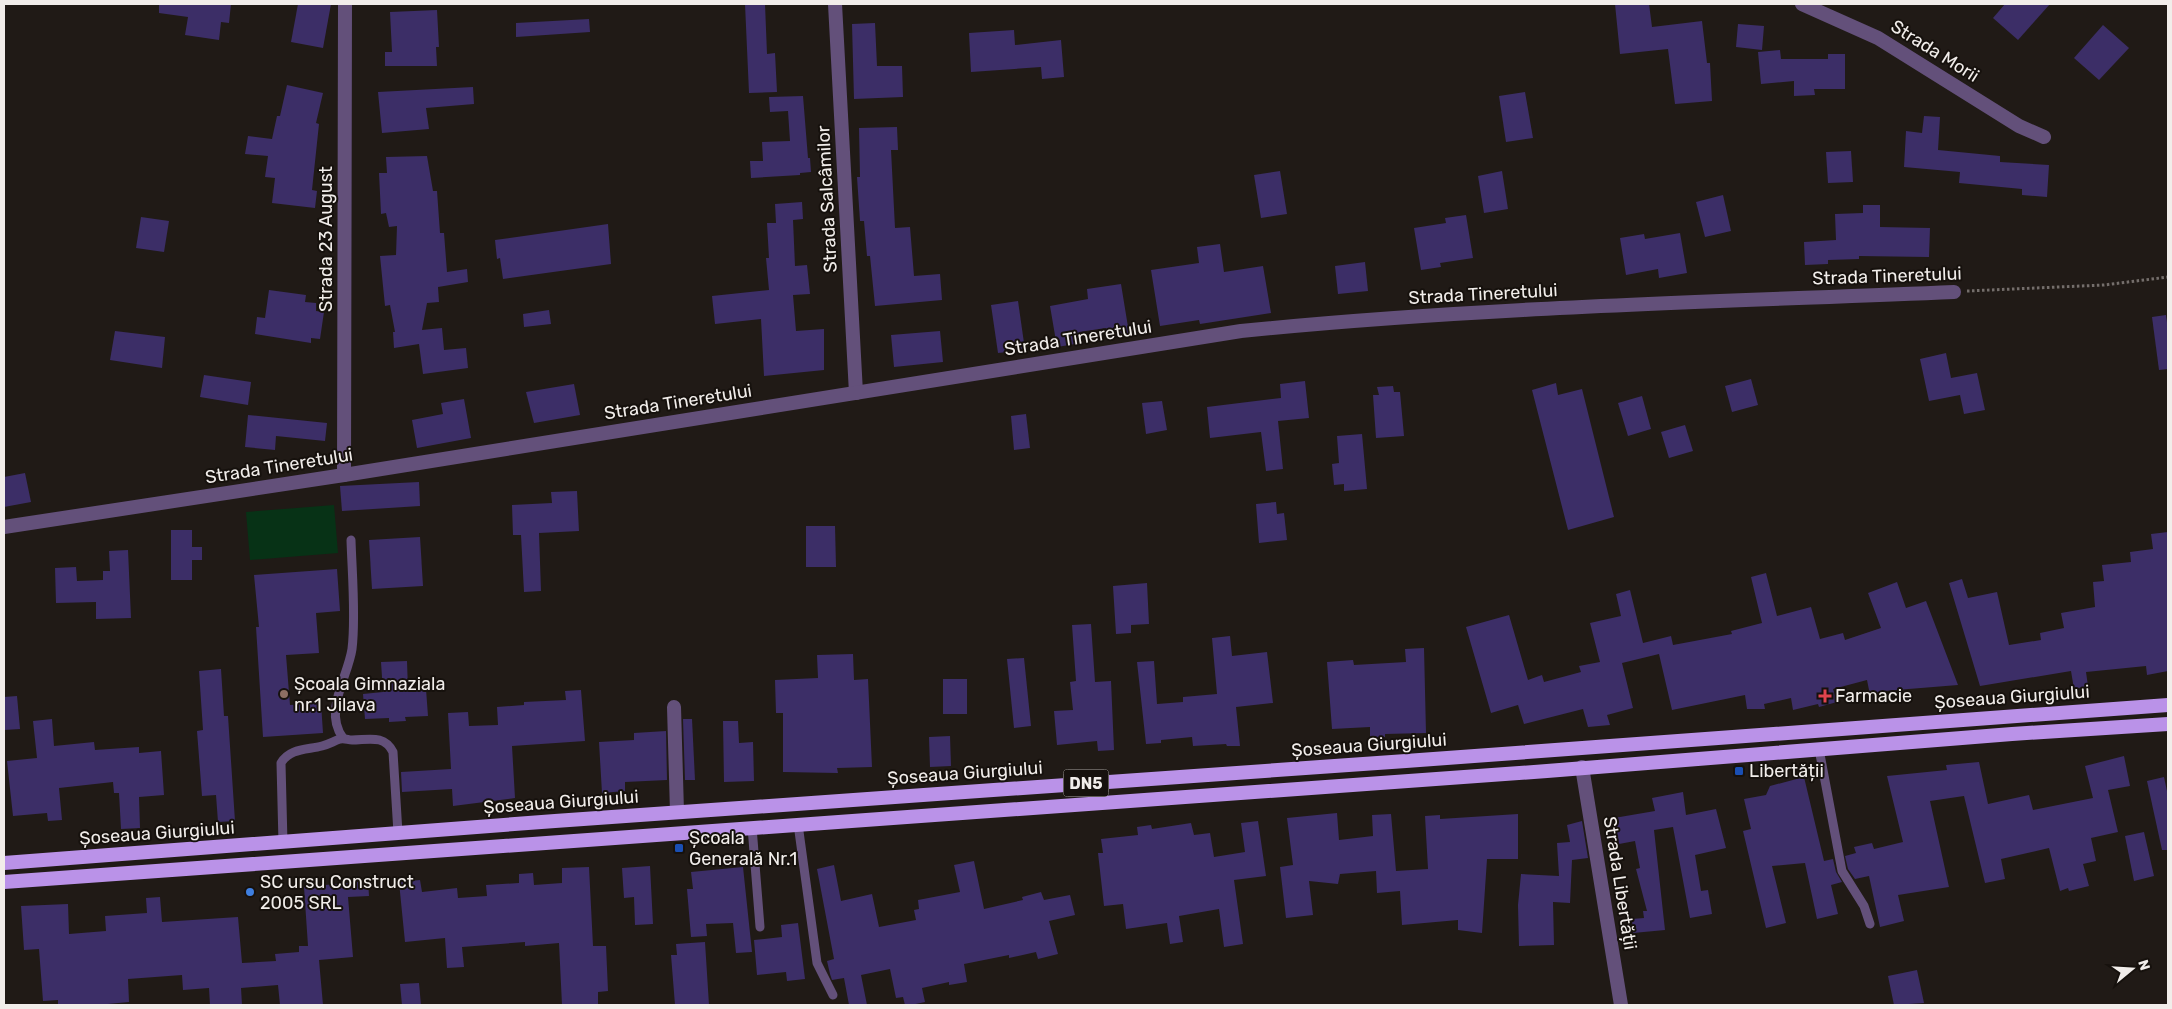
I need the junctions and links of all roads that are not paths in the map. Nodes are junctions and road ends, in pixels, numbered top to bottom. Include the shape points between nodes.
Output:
1 (345, 4) edge
2 (835, 4) edge
3 (1802, 4) edge
4 (2044, 138) dead end
5 (1954, 292) road end
6 (856, 392) junction
7 (344, 475) junction
8 (4, 526) edge
9 (351, 540) dead end
10 (2168, 705) edge
11 (674, 707) dead end
12 (2168, 724) edge
13 (343, 738) junction
14 (1819, 749) junction
15 (1582, 767) junction
16 (677, 812) junction
17 (798, 824) junction
18 (752, 827) junction
19 (398, 833) junction
20 (283, 843) junction
21 (4, 863) edge
22 (4, 882) edge
23 (1870, 924) dead end
24 (760, 927) dead end
25 (833, 995) dead end
26 (1621, 1005) edge

1 - 7 street, Strada 23 August
2 - 6 street, Strada Salcâmilor
3 - 4 street, Strada Morii via 1878,38 2019,126
5 - 6 street, Strada Tineretului via 1340,321 1241,331
6 - 7 street, Strada Tineretului
7 - 8 street, Strada Tineretului
9 - 13 lane via 352,647 336,716 338,732
10 - 16 highway, Șoseaua Giurgiului / DN5
11 - 16 street
12 - 14 highway, Șoseaua Giurgiului / DN5
13 - 19 lane via 382,740 389,744 393,752
13 - 20 lane via 285,756 281,763
14 - 15 highway, Șoseaua Giurgiului / DN5
14 - 23 lane via 1842,872 1864,906
15 - 17 highway, Șoseaua Giurgiului / DN5
15 - 26 street, Strada Libertății
16 - 19 highway, Șoseaua Giurgiului / DN5
17 - 18 highway, Șoseaua Giurgiului / DN5
17 - 25 lane via 817,963
18 - 22 highway, Șoseaua Giurgiului / DN5
18 - 24 lane
19 - 20 highway, Șoseaua Giurgiului / DN5
20 - 21 highway, Șoseaua Giurgiului / DN5

